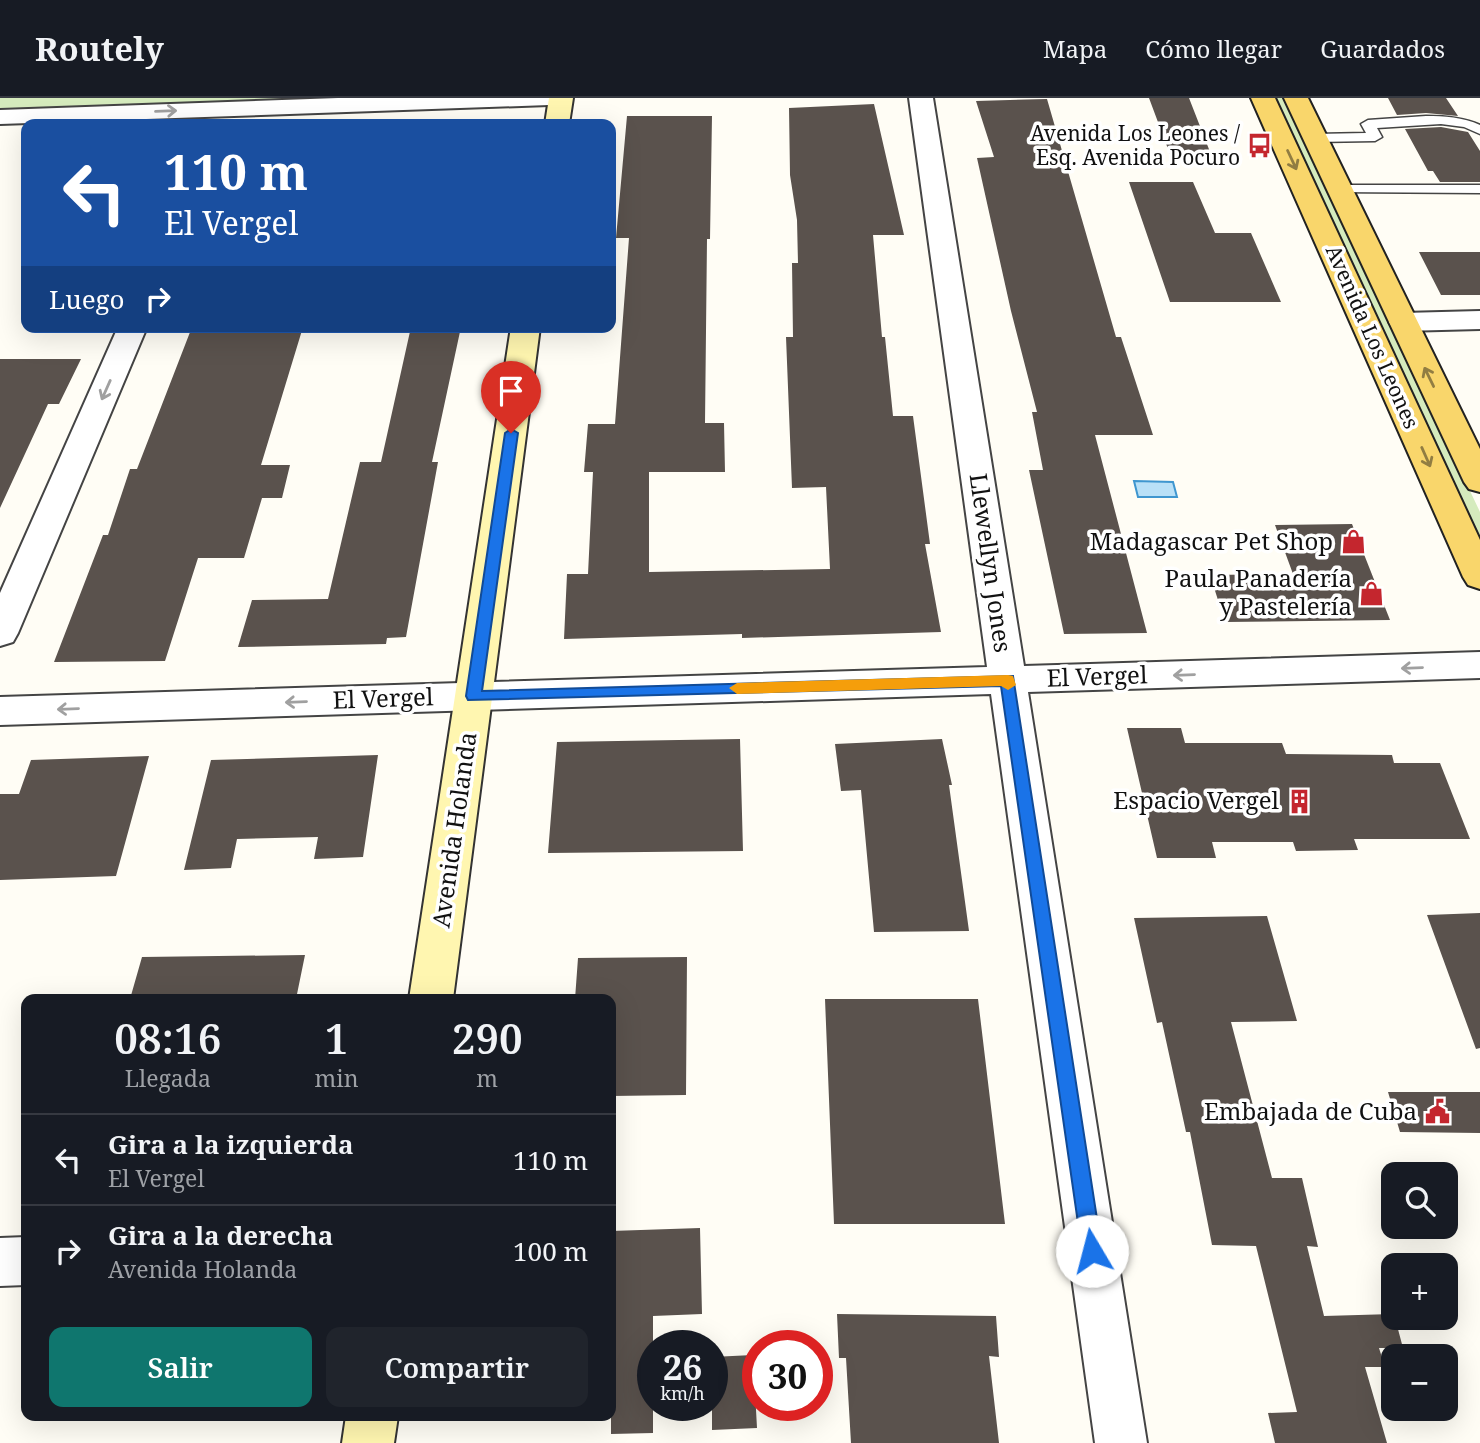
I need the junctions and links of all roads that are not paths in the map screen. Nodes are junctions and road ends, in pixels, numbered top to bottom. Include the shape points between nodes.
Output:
1 (549, 98) edge
2 (561, 98) edge
3 (921, 98) edge
4 (1263, 98) edge
5 (1296, 98) edge
6 (0, 117) edge
7 (225, 117) edge
8 (558, 119) edge
9 (1480, 130) edge
10 (1315, 138) junction
11 (1339, 189) junction
12 (1480, 189) edge
13 (1480, 320) edge
14 (1403, 322) junction
15 (130, 333) edge
16 (525, 333) edge
17 (1480, 482) edge
18 (1480, 577) edge
19 (0, 633) edge
20 (1480, 665) edge
21 (1008, 680) junction
22 (474, 696) junction
23 (0, 711) edge
24 (432, 994) edge
25 (21, 1261) edge
26 (0, 1262) edge
27 (371, 1421) edge
28 (368, 1443) edge
29 (1121, 1443) edge

1 - 7 street
2 - 8 street
3 - 21 street, Llewellyn Jones
4 -> 18 main road, Avenida Los Leones
5 - 10 main road, Avenida Los Leones
6 -> 7 street
9 - 10 lane via 1470,124 1441,121 1368,124 1375,137
10 - 11 main road, Avenida Los Leones
11 - 12 lane
11 - 14 main road, Avenida Los Leones
13 - 14 street
17 -> 14 main road, Avenida Los Leones
15 -> 19 street
16 - 22 street, Avenida Holanda
20 -> 21 street, El Vergel
21 - 22 street, El Vergel
21 - 29 street, Llewellyn Jones
22 -> 23 street, El Vergel
22 - 24 street, Avenida Holanda
25 - 26 street
27 - 28 street

